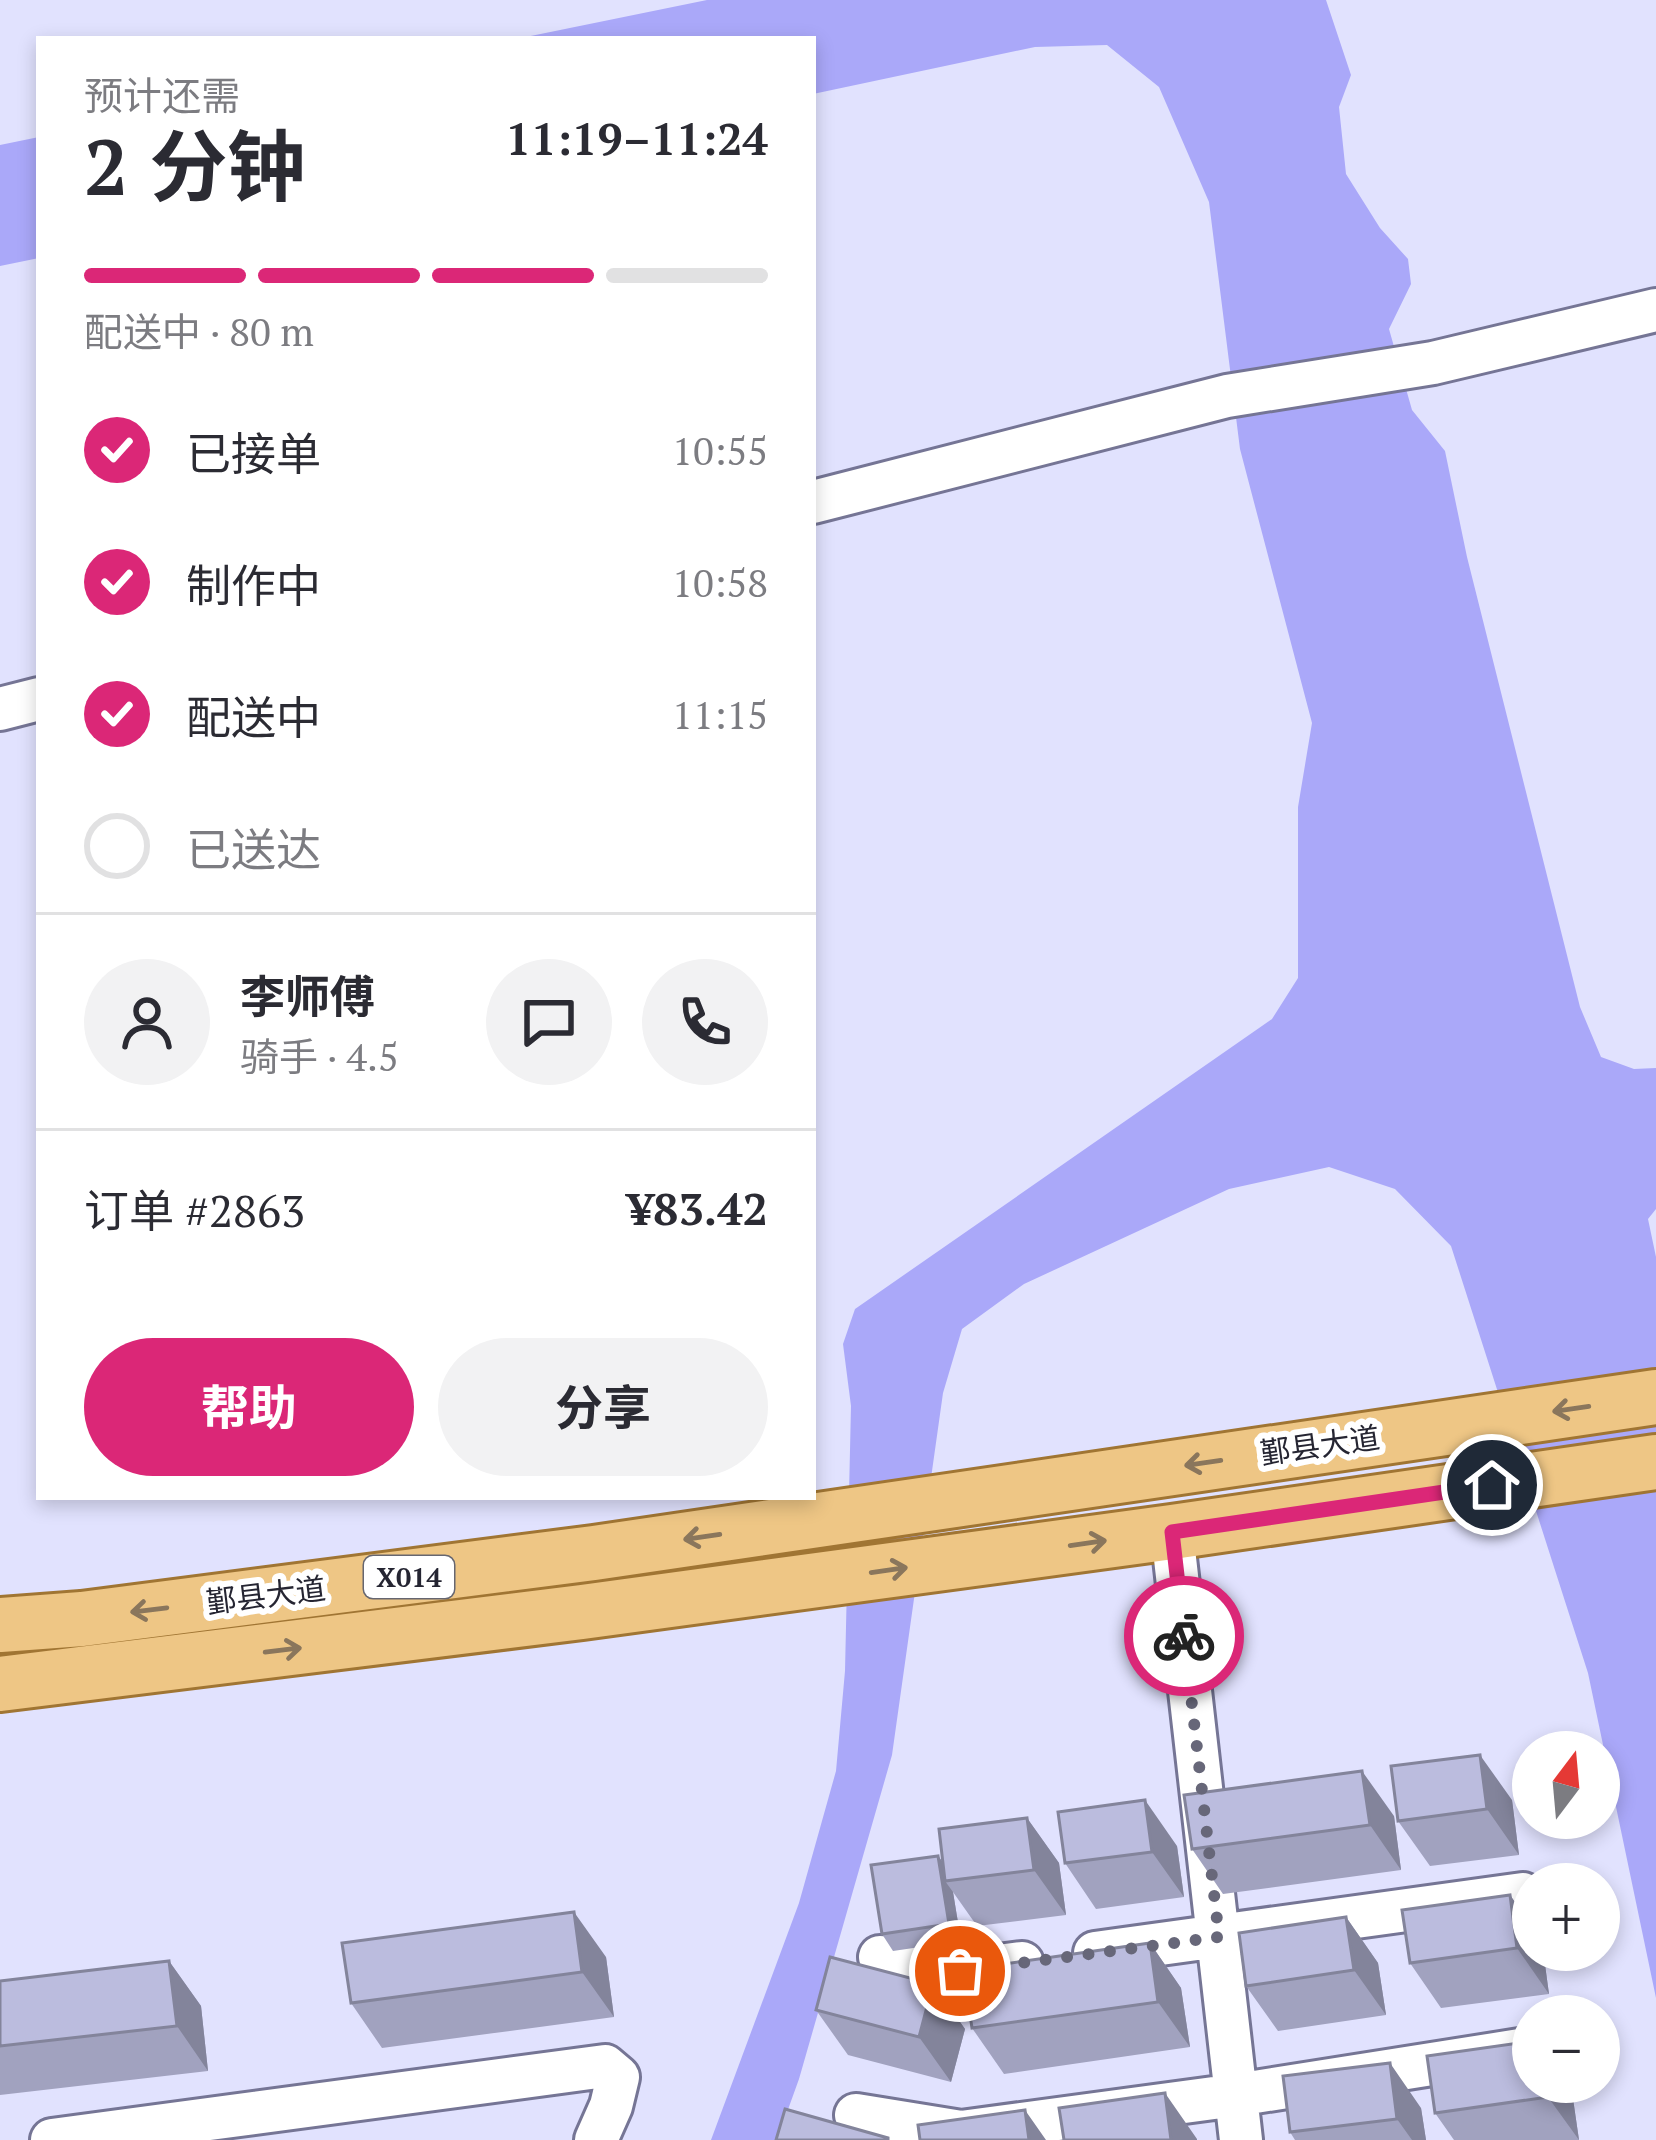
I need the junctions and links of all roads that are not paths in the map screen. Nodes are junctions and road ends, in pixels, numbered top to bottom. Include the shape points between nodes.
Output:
1 (1656, 310) edge
2 (816, 501) edge
3 (36, 700) edge
4 (0, 709) edge
5 (1656, 1396) edge
6 (1656, 1462) edge
7 (1172, 1532) junction
8 (0, 1625) edge
9 (0, 1684) edge
10 (1512, 1896) edge
11 (1219, 1937) junction
12 (880, 1958) dead end
13 (1512, 2051) edge
14 (1236, 2095) junction
15 (856, 2115) dead end
16 (52, 2140) edge
17 (596, 2140) edge
18 (1241, 2140) edge

1 - 2 street via 1433,363 1227,396
3 - 4 street
5 -> 8 main road, 鄞县大道 / X014 via 594,1553
6 - 7 main road
9 -> 7 main road, 鄞县大道 / X014
7 - 11 street
10 - 11 street
11 - 12 street via 960,1971
11 - 14 street
13 - 14 street
14 - 15 street via 961,2132
14 - 18 street
16 - 17 street via 605,2066 618,2077

